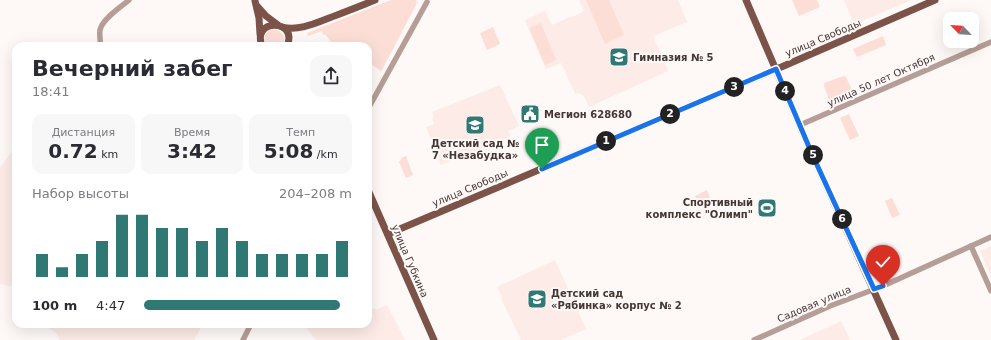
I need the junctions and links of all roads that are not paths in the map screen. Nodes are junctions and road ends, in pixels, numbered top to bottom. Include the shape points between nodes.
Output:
1 (129, 0) edge
2 (375, 0) edge
3 (746, 0) edge
4 (935, 0) edge
5 (254, 1) edge
6 (427, 2) dead end
7 (312, 25) junction
8 (280, 26) junction
9 (100, 42) edge
10 (261, 42) edge
11 (261, 42) edge
12 (288, 42) edge
13 (290, 42) edge
14 (991, 42) edge
15 (776, 69) junction
16 (372, 101) edge
17 (800, 126) junction
18 (372, 199) edge
19 (388, 234) junction
20 (991, 237) edge
21 (971, 246) junction
22 (874, 289) junction
23 (991, 291) edge
24 (249, 328) edge
25 (243, 340) edge
26 (434, 340) edge
27 (754, 340) edge
28 (896, 340) edge

1 - 9 street via 111,14 102,26
2 - 7 main road
3 - 15 main road
4 - 15 main road, улица Свободы
5 - 8 main road via 266,16
5 - 11 main road via 259,18
6 - 16 street
7 - 8 main road via 294,29
7 - 13 main road via 294,35
8 - 10 main road via 271,25 265,28 261,34
8 - 12 main road via 288,34
14 - 17 street, улица 50 лет Октября
15 - 17 main road
15 - 19 main road, улица Свободы
17 - 22 main road
18 - 19 main road, улица Губкина
19 - 26 main road, улица Губкина
20 - 21 street, Садовая улица
21 - 22 street, Садовая улица
21 - 23 street
22 - 27 street, Садовая улица
22 - 28 main road
24 - 25 street

